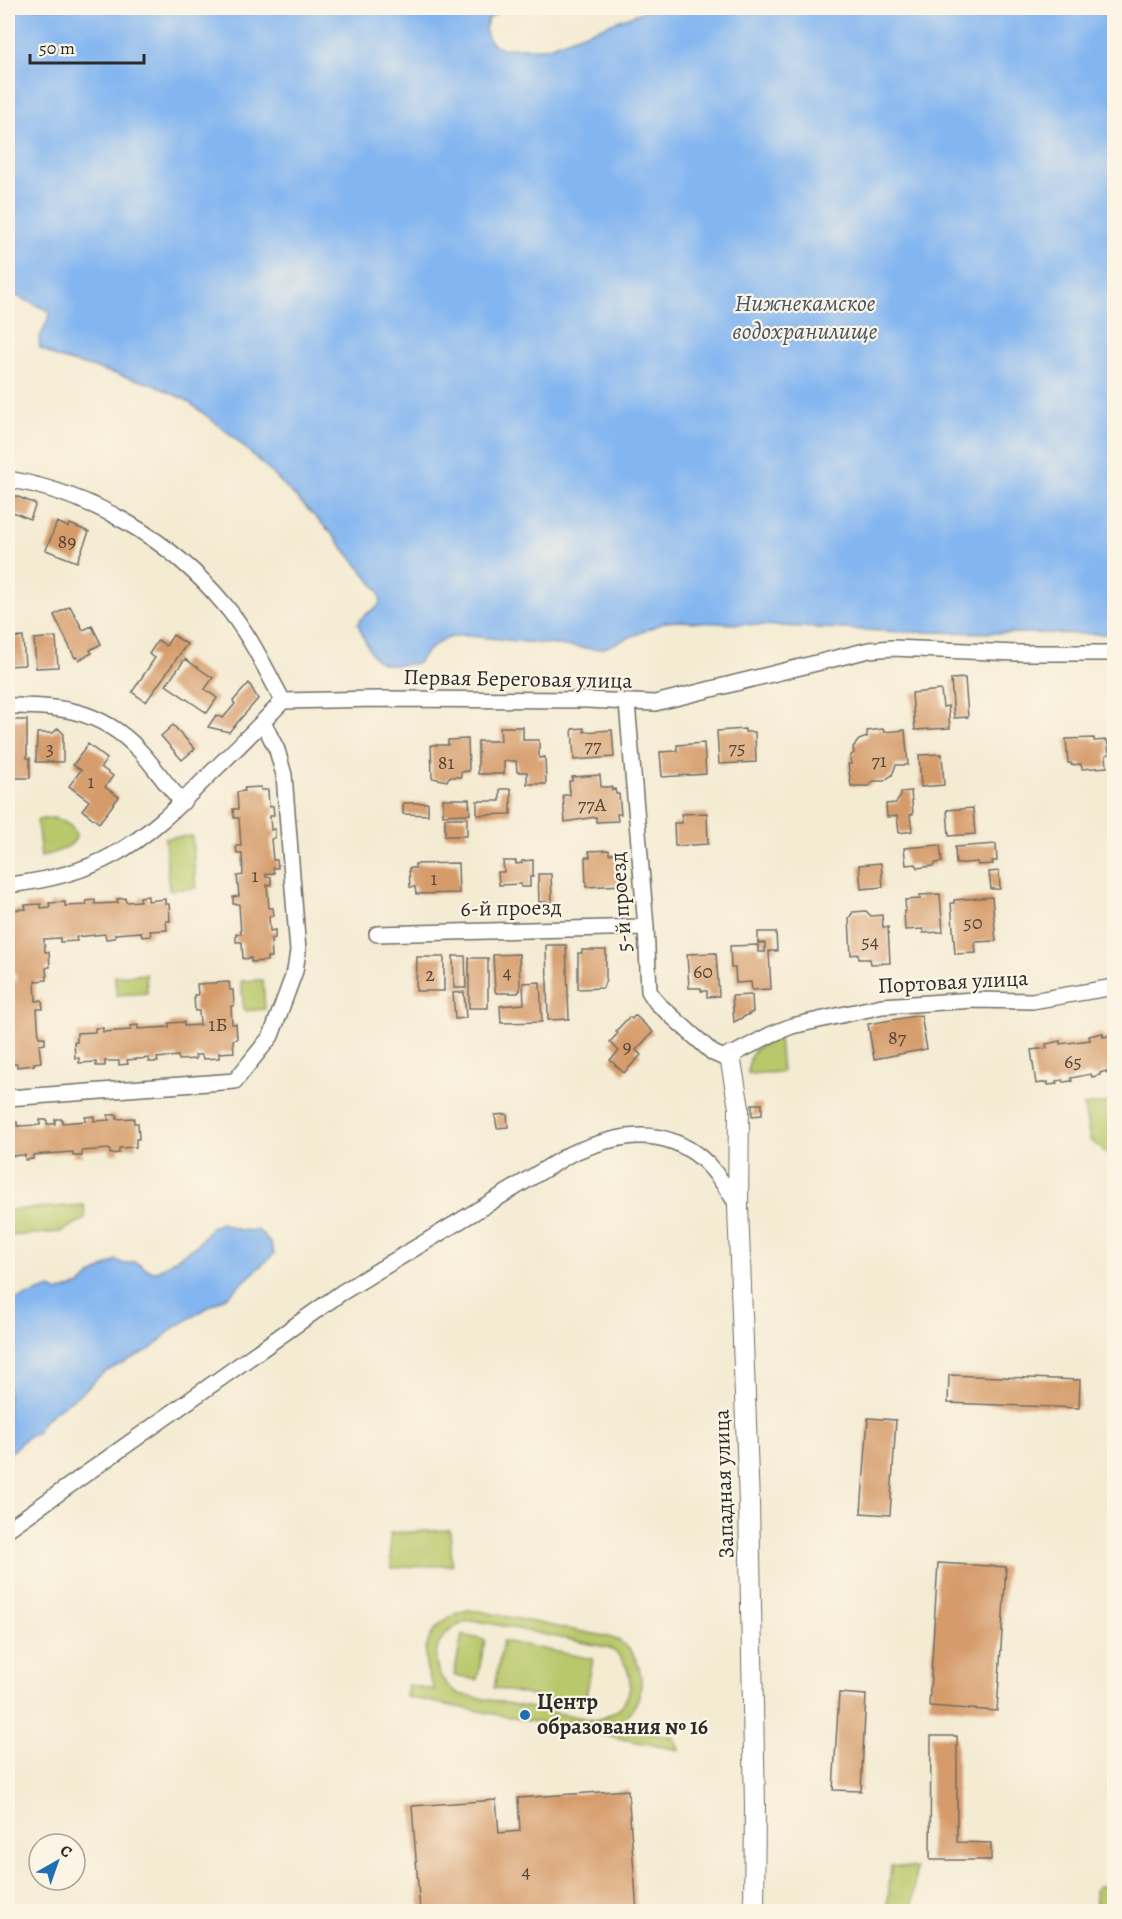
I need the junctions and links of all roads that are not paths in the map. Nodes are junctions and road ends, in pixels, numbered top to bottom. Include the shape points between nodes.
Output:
1 (8, 479) edge
2 (1114, 653) edge
3 (283, 701) junction
4 (627, 703) junction
5 (8, 706) edge
6 (263, 722) junction
7 (183, 802) junction
8 (8, 885) edge
9 (646, 927) junction
10 (377, 934) dead end
11 (1114, 987) edge
12 (730, 1056) junction
13 (8, 1098) edge
14 (738, 1206) junction
15 (8, 1529) edge
16 (754, 1911) edge

1 - 3 street via 64,493 101,508 165,546 225,604 252,643
2 - 4 street, Первая Береговая улица via 869,650 656,703
3 - 4 street, Первая Береговая улица
3 - 6 street
4 - 9 street, 5-й проезд
5 - 7 street via 47,706 90,715 139,749
6 - 7 street
6 - 13 street via 286,783 298,951 295,970 268,1040 235,1082
7 - 8 street via 135,842 94,865
9 - 10 street, 6-й проезд
9 - 12 street, 5-й проезд via 649,991 657,1003 713,1053
11 - 12 street, Портовая улица via 1032,1001 882,1006 792,1026
12 - 14 street, Западная улица via 739,1108
14 - 15 street via 701,1159 680,1144 660,1137 614,1139 570,1154 340,1293
14 - 16 street, Западная улица via 750,1516

